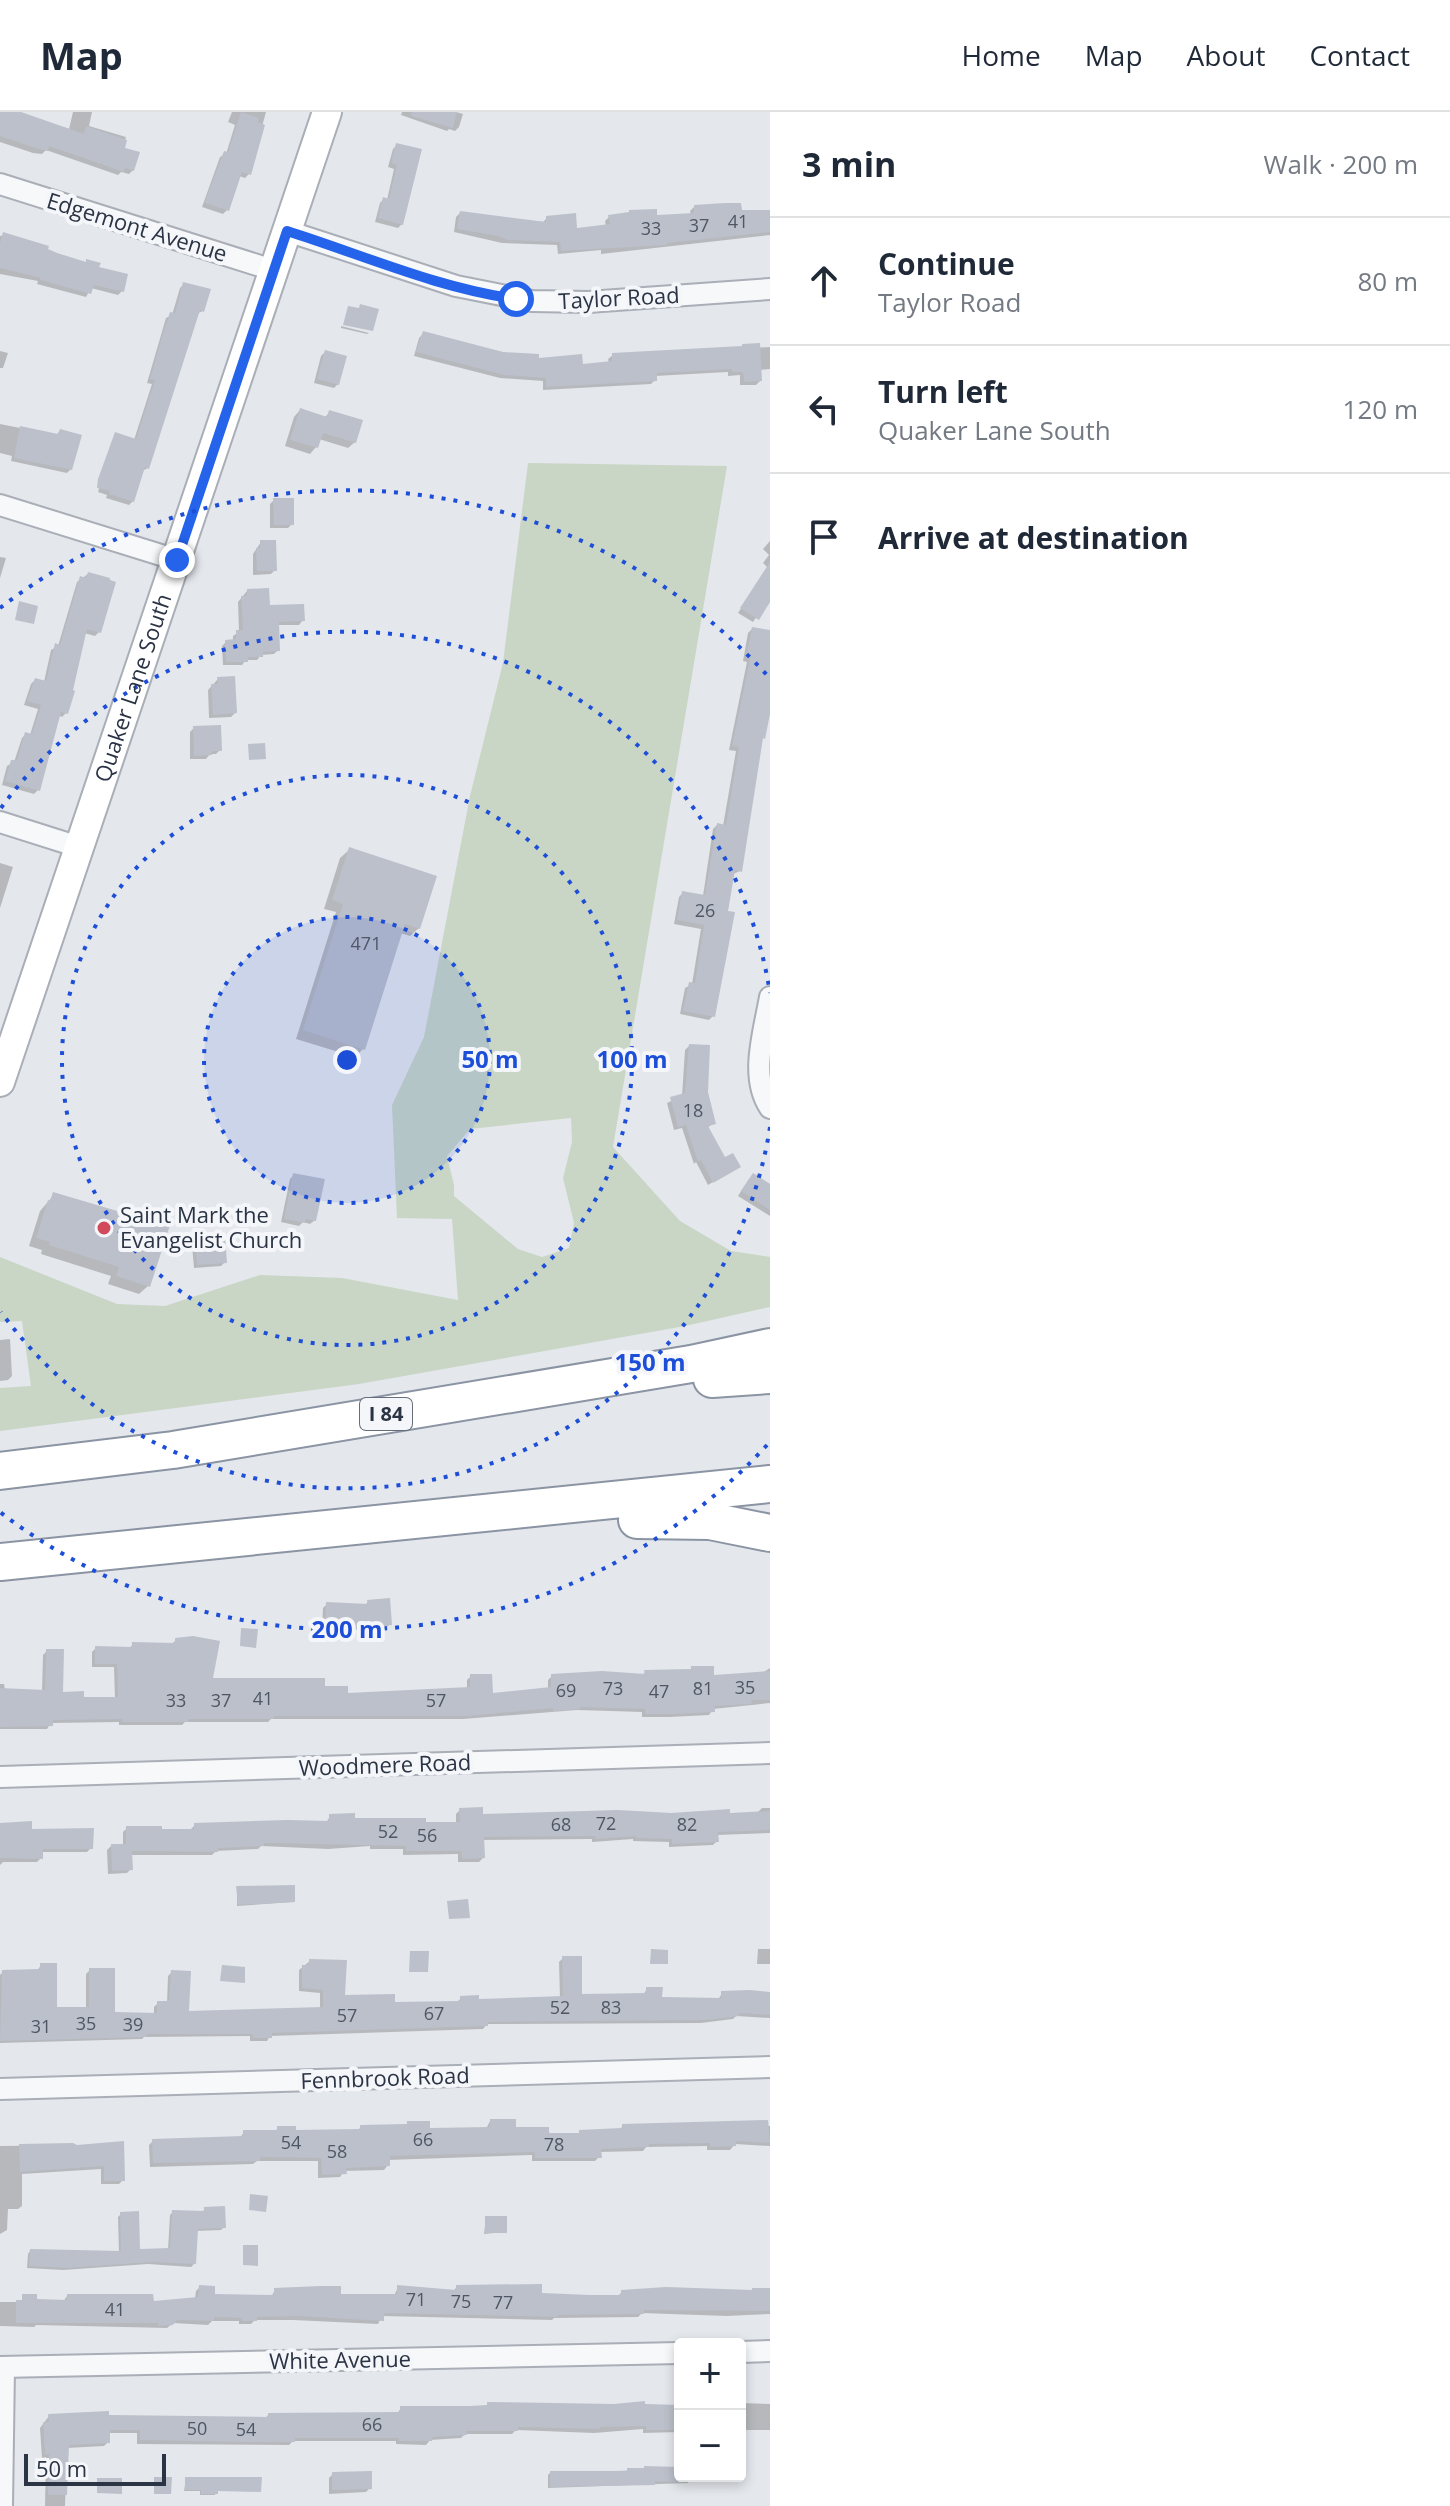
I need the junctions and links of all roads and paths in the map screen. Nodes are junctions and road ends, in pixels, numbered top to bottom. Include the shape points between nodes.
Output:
1 (327, 112) edge
2 (0, 184) edge
3 (287, 231) junction
4 (273, 270) junction
5 (770, 289) edge
6 (0, 505) edge
7 (177, 560) junction
8 (0, 822) edge
9 (79, 847) junction
10 (770, 997) edge
11 (0, 1082) edge
12 (770, 1108) edge
13 (770, 1347) edge
14 (770, 1375) edge
15 (550, 1387) junction
16 (0, 1471) edge
17 (770, 1484) edge
18 (452, 1518) junction
19 (770, 1533) edge
20 (0, 1562) edge
21 (770, 1753) edge
22 (0, 1777) edge
23 (770, 2067) edge
24 (0, 2089) edge
25 (770, 2351) edge
26 (746, 2352) edge
27 (674, 2353) edge
28 (2, 2367) edge
29 (2, 2506) edge

1 - 3 main road, Quaker Lane South
2 - 4 street, Edgemont Avenue
3 - 4 main road, Quaker Lane South
3 - 5 street, Taylor Road via 445,283 532,301
4 - 7 main road, Quaker Lane South
6 - 7 street
7 - 9 main road, Quaker Lane South
8 - 9 street
9 - 11 main road, Quaker Lane South
10 - 12 street via 760,1072
13 - 15 highway, I 84
14 - 15 highway
15 - 16 highway, I 84 via 173,1450
17 - 18 highway
18 - 19 highway via 541,1525 710,1521
18 - 20 highway
21 - 22 street, Woodmere Road
23 - 24 street, Fennbrook Road
25 - 26 street
27 - 28 street, White Avenue
28 - 29 street

